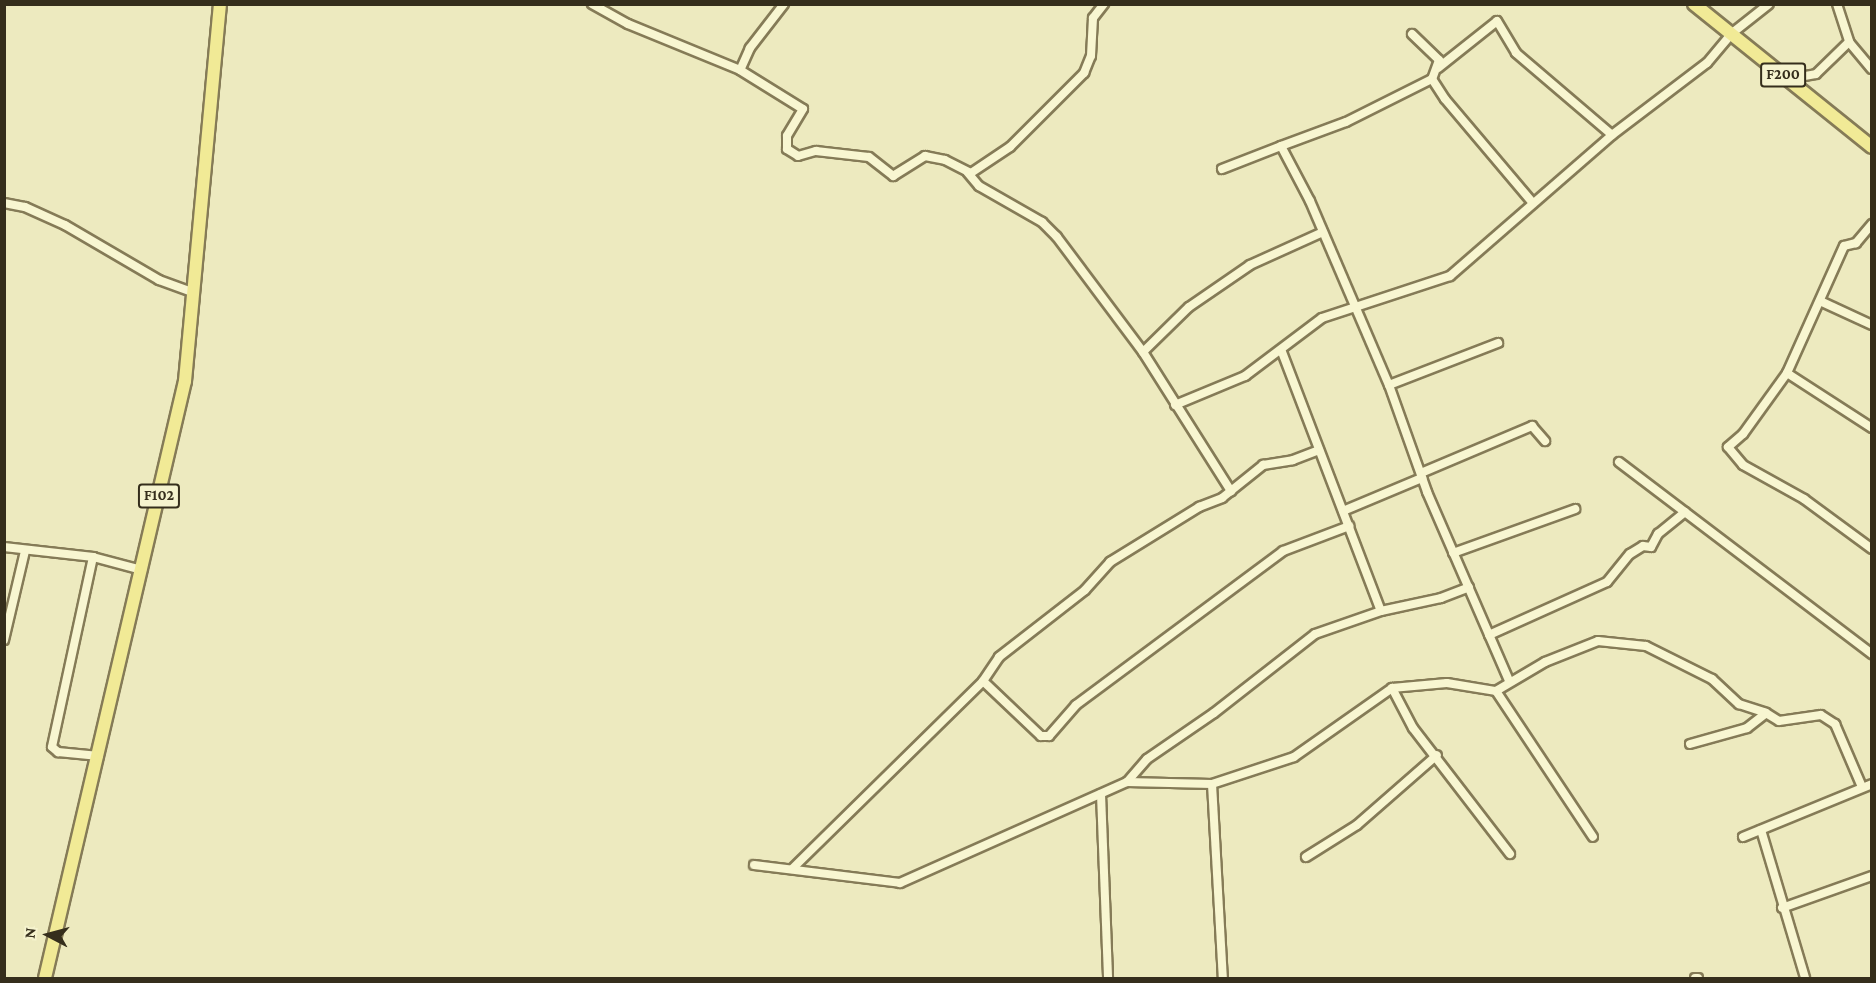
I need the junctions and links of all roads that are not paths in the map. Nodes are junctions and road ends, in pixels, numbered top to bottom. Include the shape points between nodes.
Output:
1 (220, 4) edge
2 (592, 4) edge
3 (784, 4) edge
4 (1104, 4) edge
5 (1694, 4) edge
6 (1769, 4) edge
7 (1837, 4) edge
8 (1412, 34) dead end
9 (1731, 34) junction
10 (1850, 42) junction
11 (1438, 68) junction
12 (1872, 69) edge
13 (740, 70) junction
14 (1432, 79) junction
15 (1788, 79) junction
16 (1612, 135) junction
17 (1281, 146) junction
18 (1872, 147) edge
19 (1222, 169) dead end
20 (968, 173) junction
21 (4, 203) edge
22 (1533, 203) junction
23 (1872, 224) edge
24 (1323, 232) junction
25 (195, 293) junction
26 (1820, 301) junction
27 (1356, 310) junction
28 (1872, 325) edge
29 (1498, 343) dead end
30 (1143, 352) junction
31 (1282, 352) junction
32 (1787, 373) junction
33 (1389, 385) junction
34 (1175, 405) junction
35 (1872, 428) edge
36 (1545, 441) dead end
37 (1319, 450) junction
38 (1618, 462) dead end
39 (1422, 476) junction
40 (1231, 491) junction
41 (1575, 509) dead end
42 (1343, 511) junction
43 (1685, 512) junction
44 (1349, 526) junction
45 (4, 547) edge
46 (1872, 549) edge
47 (25, 551) junction
48 (1452, 553) junction
49 (93, 557) junction
50 (142, 570) junction
51 (1469, 586) junction
52 (1382, 611) junction
53 (1490, 636) junction
54 (4, 640) edge
55 (1872, 654) edge
56 (983, 681) junction
57 (1509, 681) junction
58 (1392, 688) junction
59 (1496, 691) junction
60 (1766, 712) junction
61 (1689, 744) dead end
62 (1437, 755) junction
63 (99, 756) junction
64 (1127, 782) junction
65 (1212, 784) junction
66 (1872, 784) edge
67 (1862, 787) junction
68 (1101, 794) junction
69 (1761, 830) junction
70 (1593, 837) dead end
71 (1743, 837) dead end
72 (1510, 854) dead end
73 (1306, 857) dead end
74 (754, 865) dead end
75 (792, 870) junction
76 (1872, 876) edge
77 (1782, 908) junction
78 (45, 978) edge
79 (1108, 978) edge
80 (1223, 978) edge
81 (1805, 978) edge

1 - 25 main road, F102
2 - 13 street
3 - 13 street via 750,48
4 - 20 street via 1093,18 1091,56 1084,73 1010,147
5 - 9 main road, F200
6 - 9 street
7 - 10 street
8 - 11 street via 1439,60
9 - 15 main road, F200
9 - 16 street via 1707,63
10 - 12 street
10 - 15 street via 1816,74
11 - 14 street
11 - 16 street via 1497,21 1516,53
13 - 20 street via 803,109 787,136 791,153 870,157 892,176 930,156
14 - 17 street via 1346,122
14 - 22 street via 1466,128
15 - 18 main road, F200
16 - 22 street
17 - 19 street
17 - 24 street
20 - 30 street via 979,186 1042,222 1058,237
21 - 25 street via 25,207 65,225 159,280
22 - 27 street via 1450,276
23 - 26 street via 1856,243 1844,246
24 - 27 street
24 - 30 street via 1250,265 1189,307
25 - 50 main road, F102 via 184,381
26 - 28 street
26 - 32 street
27 - 31 street via 1315,322
27 - 33 street
29 - 33 street
30 - 34 street
31 - 34 street via 1228,386
31 - 37 street
32 - 35 street
32 - 46 street via 1743,434 1728,447 1743,465 1804,499
33 - 39 street
34 - 40 street
36 - 39 street via 1532,426
37 - 40 street via 1263,465
37 - 42 street
38 - 43 street
39 - 42 street
39 - 48 street
40 - 56 street via 1110,562 1085,590 999,657
41 - 48 street
42 - 44 street
43 - 53 street via 1658,534 1651,547 1643,546 1630,555 1606,582
43 - 55 street
44 - 52 street
44 - 56 street via 1283,551 1076,705 1049,736 1041,736
45 - 47 street
47 - 49 street
47 - 54 street
48 - 51 street
49 - 50 street
49 - 63 street via 52,747 58,752
50 - 63 main road, F102
51 - 52 street via 1410,608
51 - 53 street
52 - 64 street via 1314,634 1214,713 1147,759
53 - 57 street
56 - 75 street
57 - 59 street
57 - 60 street via 1590,643 1627,642 1646,646 1688,666 1716,681 1739,704
58 - 59 street via 1447,683
58 - 62 street via 1413,728
58 - 65 street via 1294,757
59 - 70 street
60 - 61 street via 1747,728
60 - 67 street via 1779,721 1808,716 1829,718 1836,724
62 - 72 street
62 - 73 street via 1357,825
63 - 78 main road, F102
64 - 65 street
64 - 68 street
65 - 80 street
66 - 67 street
67 - 69 street
68 - 75 street via 900,883
68 - 79 street
69 - 71 street
69 - 77 street via 1781,890
74 - 75 street
76 - 77 street
77 - 81 street

